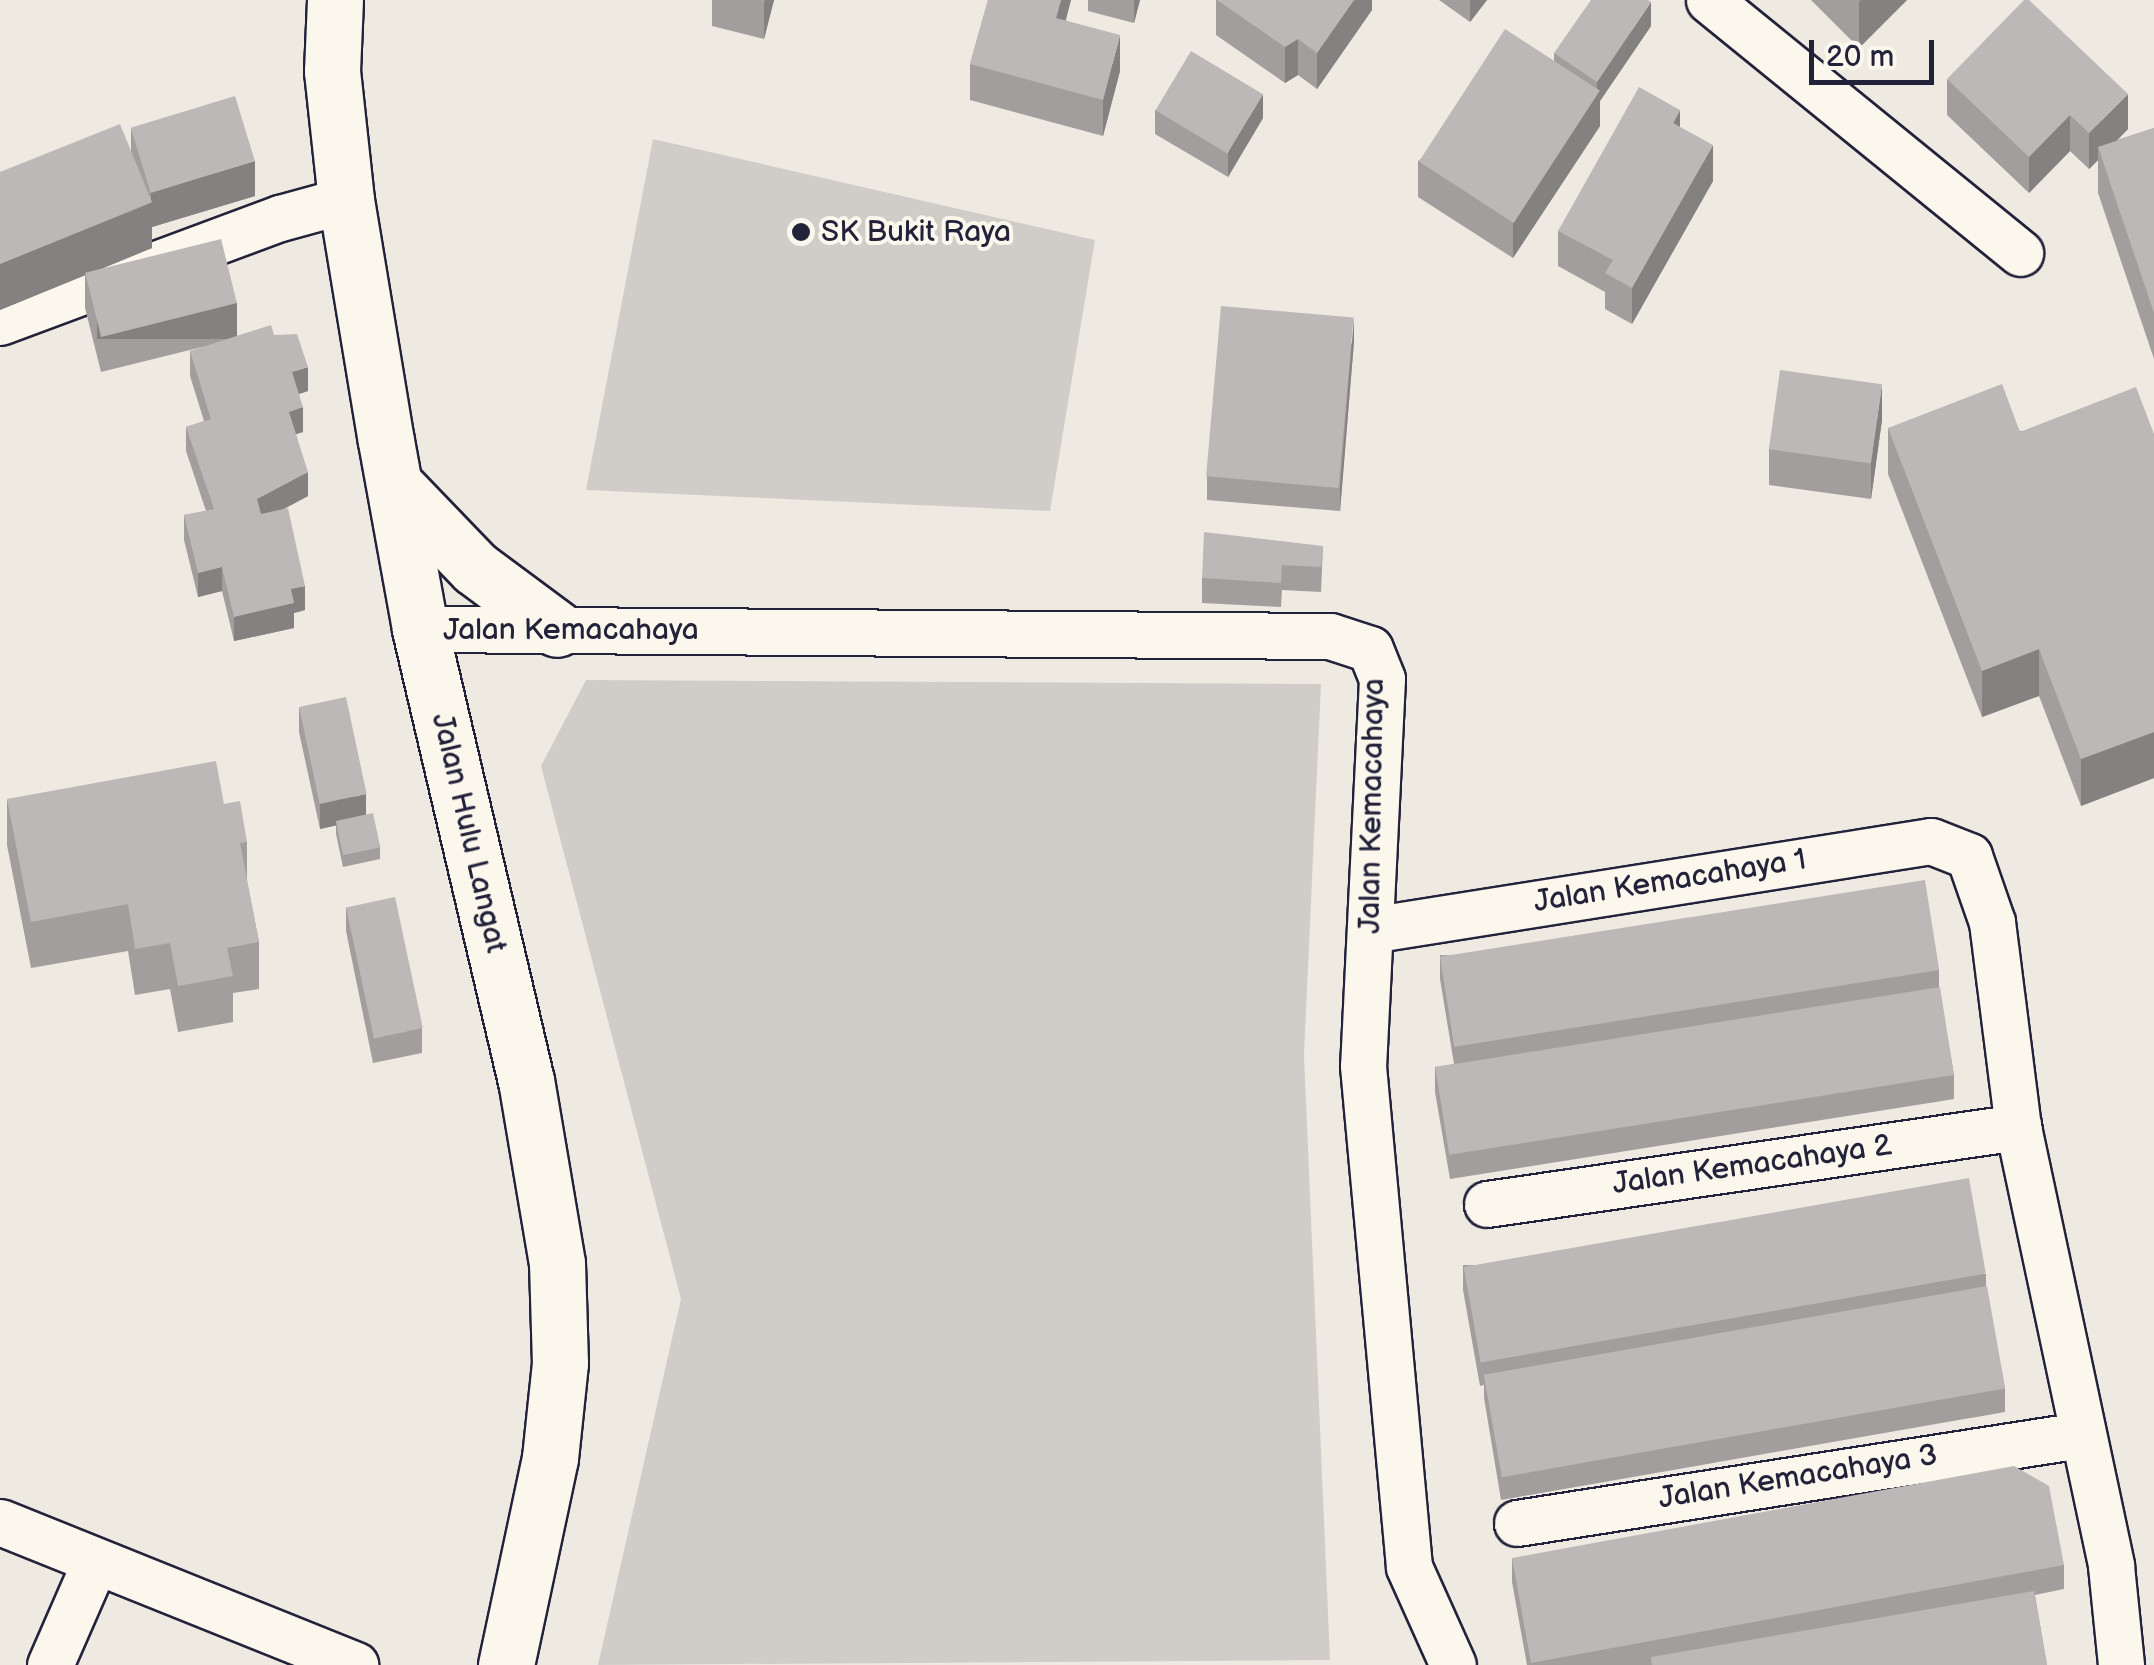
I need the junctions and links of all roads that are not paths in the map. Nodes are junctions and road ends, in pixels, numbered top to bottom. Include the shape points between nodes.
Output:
1 (335, 0) edge
2 (1709, 0) edge
3 (346, 200) junction
4 (2020, 253) dead end
5 (0, 322) edge
6 (398, 488) junction
7 (420, 629) junction
8 (557, 630) junction
9 (1370, 930) junction
10 (2018, 1127) junction
11 (1487, 1204) dead end
12 (2080, 1435) junction
13 (0, 1522) edge
14 (1517, 1523) dead end
15 (95, 1562) junction
16 (50, 1665) edge
17 (355, 1665) edge
18 (506, 1665) edge
19 (1452, 1665) edge
20 (2121, 1665) edge

1 - 3 main road, Jalan Hulu Langat via 332,71
2 - 4 street
3 - 5 street
3 - 6 main road, Jalan Hulu Langat
6 - 7 main road, Jalan Hulu Langat
6 - 8 main road via 475,568
7 - 8 street, Jalan Kemacahaya
7 - 18 main road, Jalan Hulu Langat via 526,1080 557,1263 560,1362 550,1458
8 - 9 street, Jalan Kemacahaya via 1330,636 1370,650 1382,679
9 - 10 street, Jalan Kemacahaya 1 via 1930,841 1969,856 1992,922
9 - 19 street, Jalan Kemacahaya via 1363,1066 1409,1566
10 - 11 street, Jalan Kemacahaya 2
10 - 12 street
12 - 14 street, Jalan Kemacahaya 3
12 - 20 street via 2111,1566
13 - 15 street
15 - 16 street
15 - 17 street

